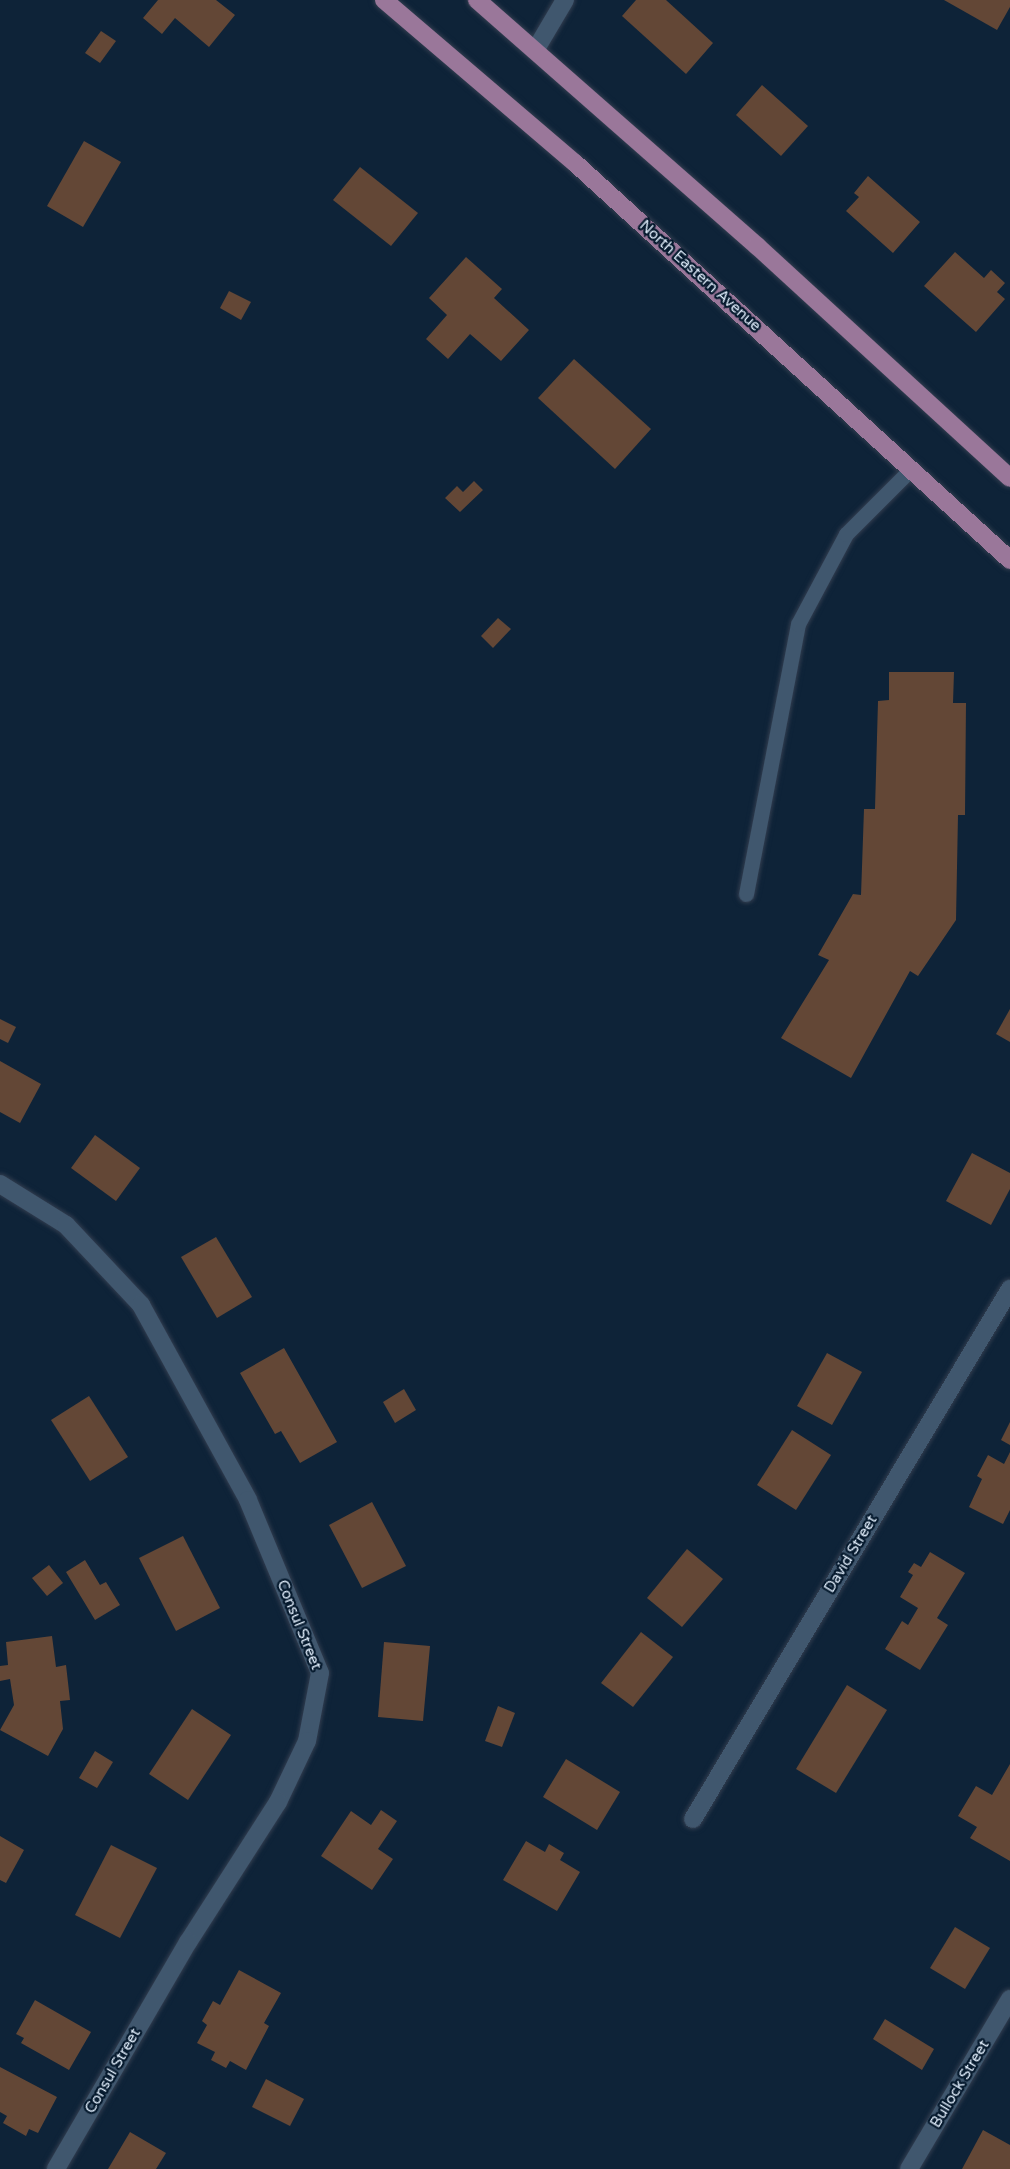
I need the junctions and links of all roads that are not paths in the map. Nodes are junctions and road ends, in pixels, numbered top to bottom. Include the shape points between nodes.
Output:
1 (384, 0) edge
2 (477, 0) edge
3 (565, 0) edge
4 (536, 49) junction
5 (911, 469) junction
6 (1010, 478) edge
7 (1010, 560) edge
8 (746, 894) dead end
9 (0, 1184) edge
10 (1010, 1289) edge
11 (693, 1819) dead end
12 (1010, 1999) edge
13 (56, 2169) edge
14 (909, 2169) edge

1 - 5 main road, North Eastern Avenue via 575,163
2 - 4 main road
3 - 4 street
4 - 6 main road
5 - 7 main road, North Eastern Avenue
5 - 8 lane via 846,534 798,624
9 - 13 street, Consul Street via 66,1225 141,1305 248,1500 320,1673 307,1741 278,1802 188,1942
10 - 11 street, David Street
12 - 14 street, Bullock Street

